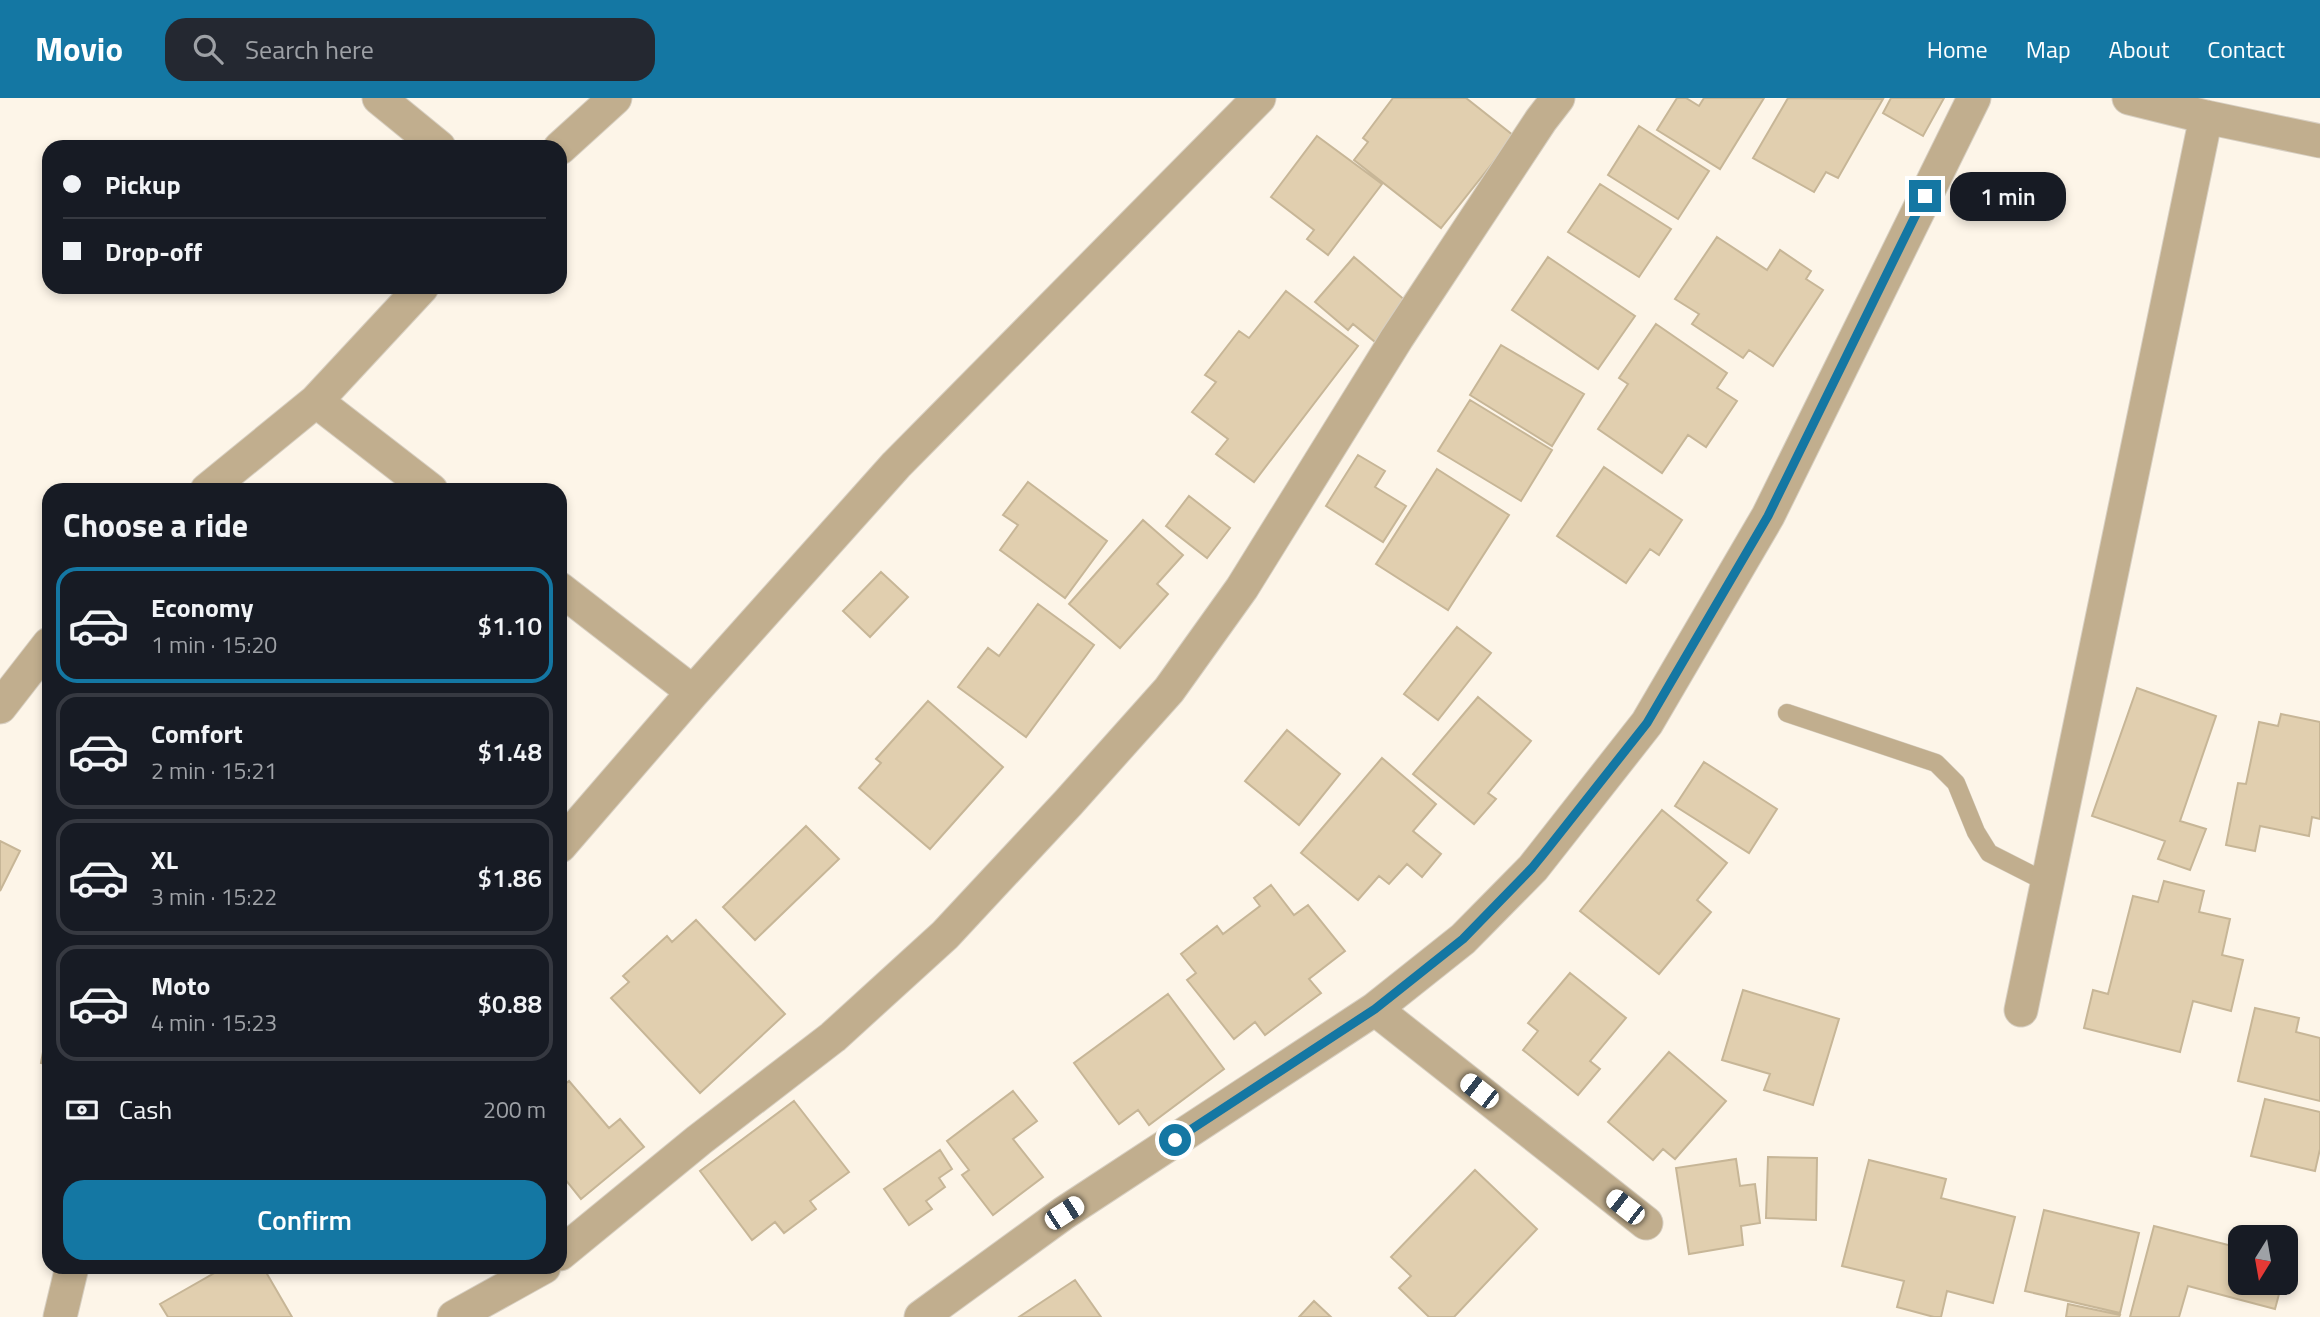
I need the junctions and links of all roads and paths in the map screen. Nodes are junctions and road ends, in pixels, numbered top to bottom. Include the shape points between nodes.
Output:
1 (379, 98) edge
2 (615, 98) edge
3 (1259, 98) edge
4 (1558, 98) edge
5 (1973, 98) edge
6 (2129, 98) edge
7 (2206, 117) junction
8 (430, 140) edge
9 (2320, 141) edge
10 (567, 142) edge
11 (415, 294) edge
12 (316, 401) junction
13 (216, 483) edge
14 (422, 483) edge
15 (567, 594) edge
16 (42, 653) edge
17 (693, 692) junction
18 (0, 707) edge
19 (1787, 713) dead end
20 (567, 838) edge
21 (2048, 883) junction
22 (1375, 1009) junction
23 (2021, 1010) dead end
24 (1646, 1223) dead end
25 (567, 1248) edge
26 (70, 1274) edge
27 (531, 1274) edge
28 (60, 1317) edge
29 (454, 1317) edge
30 (921, 1317) edge

1 - 8 street
2 - 10 street
3 - 17 street via 896,465
4 - 25 street via 1397,338 1242,588 1169,690 924,954 833,1038
5 - 22 street via 1768,516 1647,723 1532,868 1463,939
6 - 7 street
7 - 9 street
7 - 21 street
11 - 12 street
12 - 13 street
12 - 14 street
15 - 17 street
16 - 18 street
17 - 20 street
19 - 21 lane via 1936,763 1956,783 1989,853
21 - 23 street
22 - 24 street
22 - 30 street via 1064,1213
26 - 28 street
27 - 29 street

